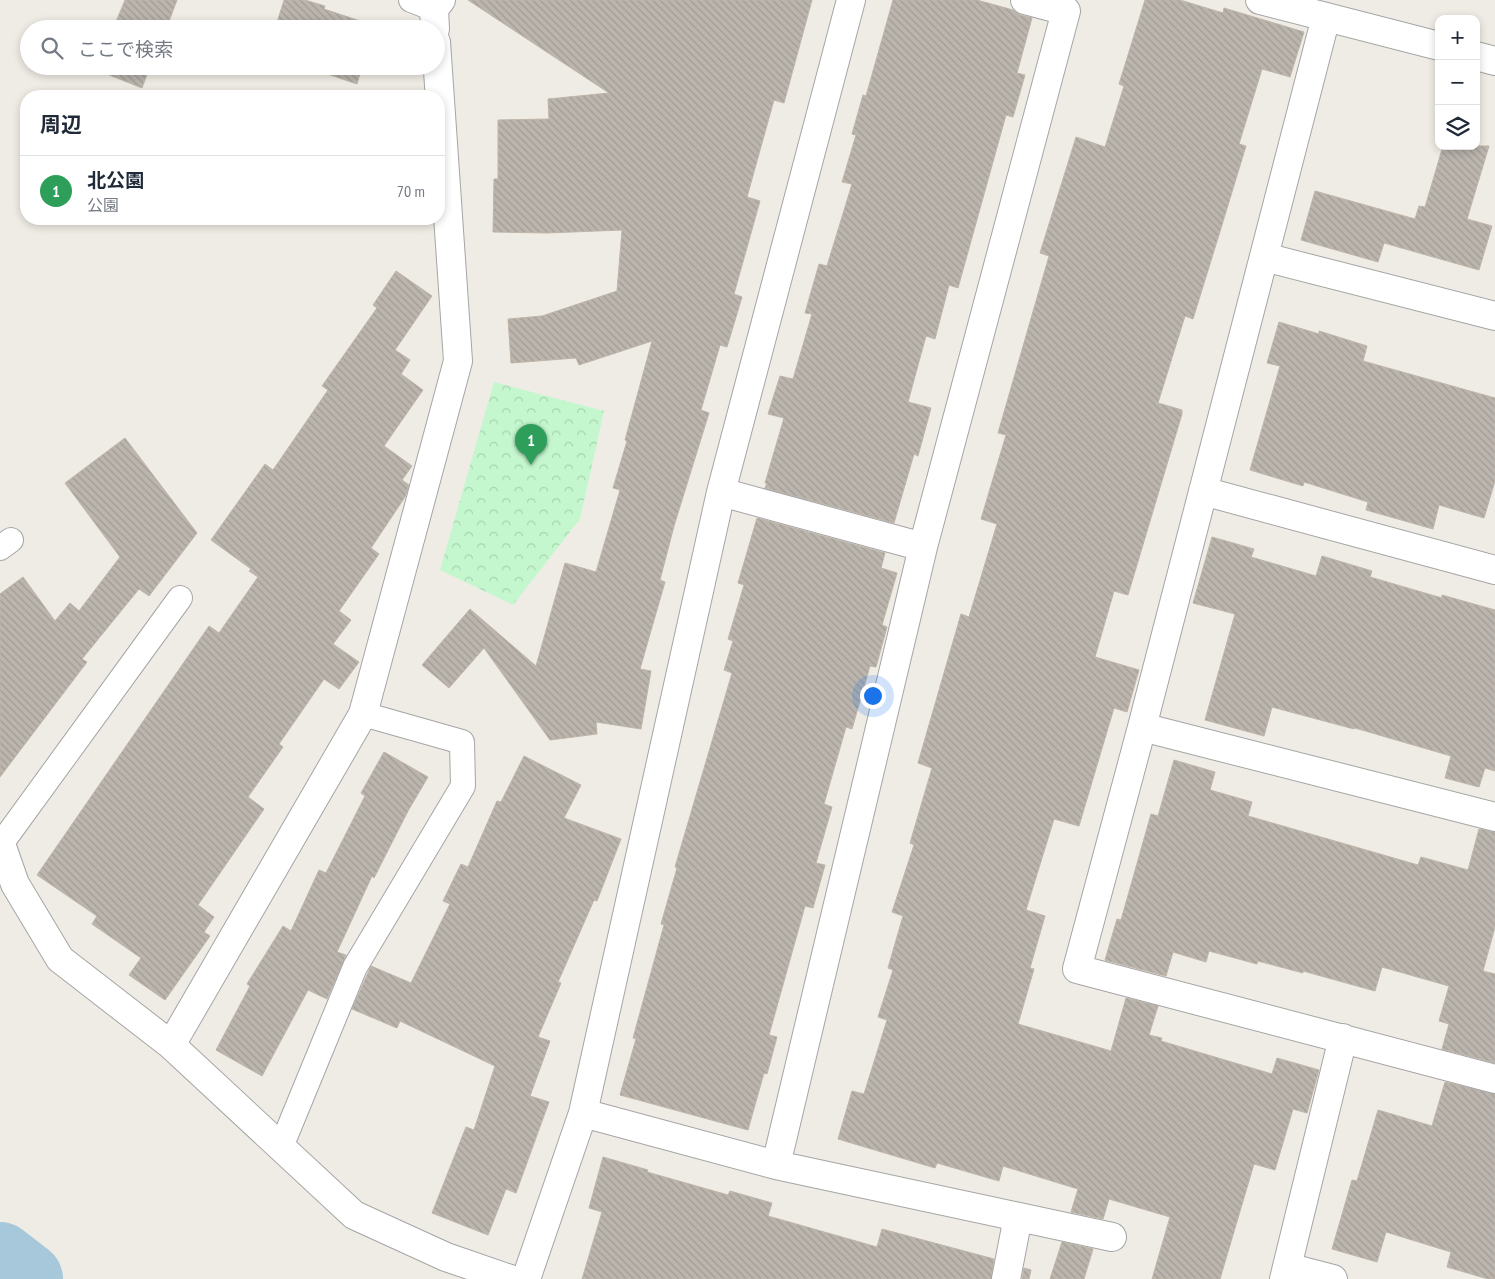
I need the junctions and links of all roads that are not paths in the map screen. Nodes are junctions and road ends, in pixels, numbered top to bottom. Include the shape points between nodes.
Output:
1 (851, 0) edge
2 (1025, 0) edge
3 (1260, 0) edge
4 (1326, 17) junction
5 (1435, 45) edge
6 (1480, 57) edge
7 (1495, 61) edge
8 (438, 75) edge
9 (439, 90) edge
10 (445, 172) edge
11 (1264, 257) junction
12 (1495, 316) edge
13 (1203, 491) junction
14 (721, 492) junction
15 (922, 547) junction
16 (1495, 570) edge
17 (180, 598) dead end
18 (363, 714) junction
19 (1142, 727) junction
20 (1495, 817) edge
21 (1, 843) edge
22 (1343, 1038) junction
23 (171, 1045) junction
24 (1495, 1078) edge
25 (584, 1113) junction
26 (280, 1146) junction
27 (776, 1165) junction
28 (1018, 1217) junction
29 (1112, 1237) dead end
30 (1285, 1273) edge
31 (510, 1279) edge
32 (526, 1279) edge
33 (1006, 1279) edge
34 (1333, 1279) edge

1 - 14 street
2 - 15 street via 1066,11
3 - 4 street
4 - 5 street
4 - 11 street
6 - 7 street
8 - 9 street
10 - 18 street via 458,361
11 - 12 street
11 - 13 street
13 - 16 street
13 - 19 street
14 - 15 street
14 - 25 street
15 - 27 street
17 - 21 lane
18 - 23 street
18 - 26 lane via 462,742 463,786 356,967
19 - 20 street
19 - 22 street via 1077,969
21 - 23 street via 15,884 60,959
22 - 24 street
22 - 30 street
23 - 26 street
25 - 27 street
25 - 32 street
26 - 31 street via 354,1215 446,1257
27 - 28 street
28 - 29 street
28 - 33 street
30 - 34 street

